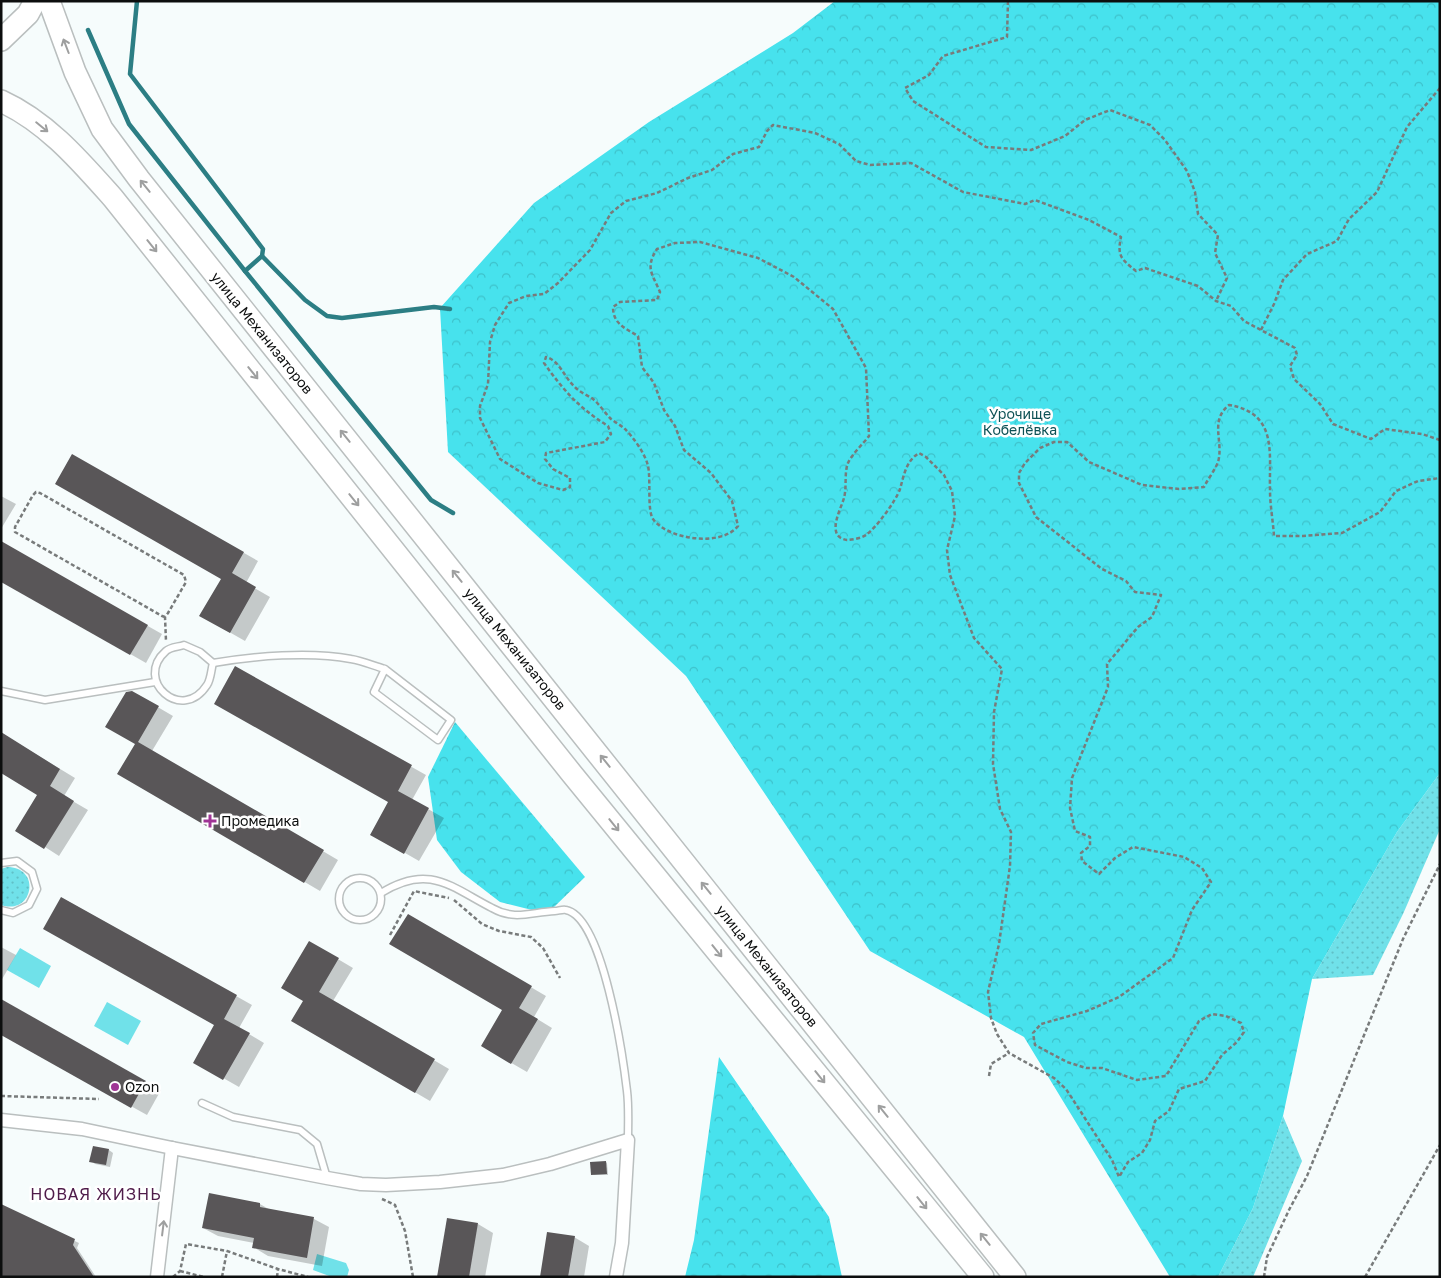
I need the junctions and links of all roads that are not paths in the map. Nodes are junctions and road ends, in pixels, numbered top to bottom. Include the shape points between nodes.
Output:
1 (36, 1) edge
2 (49, 1) edge
3 (1, 40) edge
4 (1, 101) edge
5 (213, 663) junction
6 (385, 669) junction
7 (155, 682) junction
8 (1, 691) edge
9 (1, 863) edge
10 (381, 892) junction
11 (1, 910) edge
12 (202, 1103) dead end
13 (1, 1120) edge
14 (628, 1140) junction
15 (172, 1148) junction
16 (326, 1178) junction
17 (157, 1277) edge
18 (616, 1277) edge
19 (983, 1277) edge
20 (1015, 1277) edge

1 - 3 main road via 28,14
20 -> 2 main road, улица Механизаторов via 139,180 102,129 75,72
4 -> 19 main road via 21,110 69,149 113,198 572,774
5 - 6 lane via 303,654 352,659
5 - 7 lane via 184,645 167,650 156,664
5 - 7 lane via 208,684 198,697 181,701 165,696
6 - 6 lane via 451,720 438,740 374,692
7 - 8 lane via 44,700
9 - 11 lane via 17,861 32,872 37,889 29,906 13,913
10 - 10 lane via 372,880 358,877 344,884 338,898 342,912 355,920 370,918 380,908
10 - 14 lane via 411,880 440,880 494,910 519,916 567,910 581,920 597,949 611,996 627,1092
12 - 16 lane via 232,1117 300,1130 317,1144
13 - 15 street via 82,1129
14 - 16 street via 503,1175 386,1185
14 - 18 street via 622,1243
15 - 16 street
17 -> 15 street

